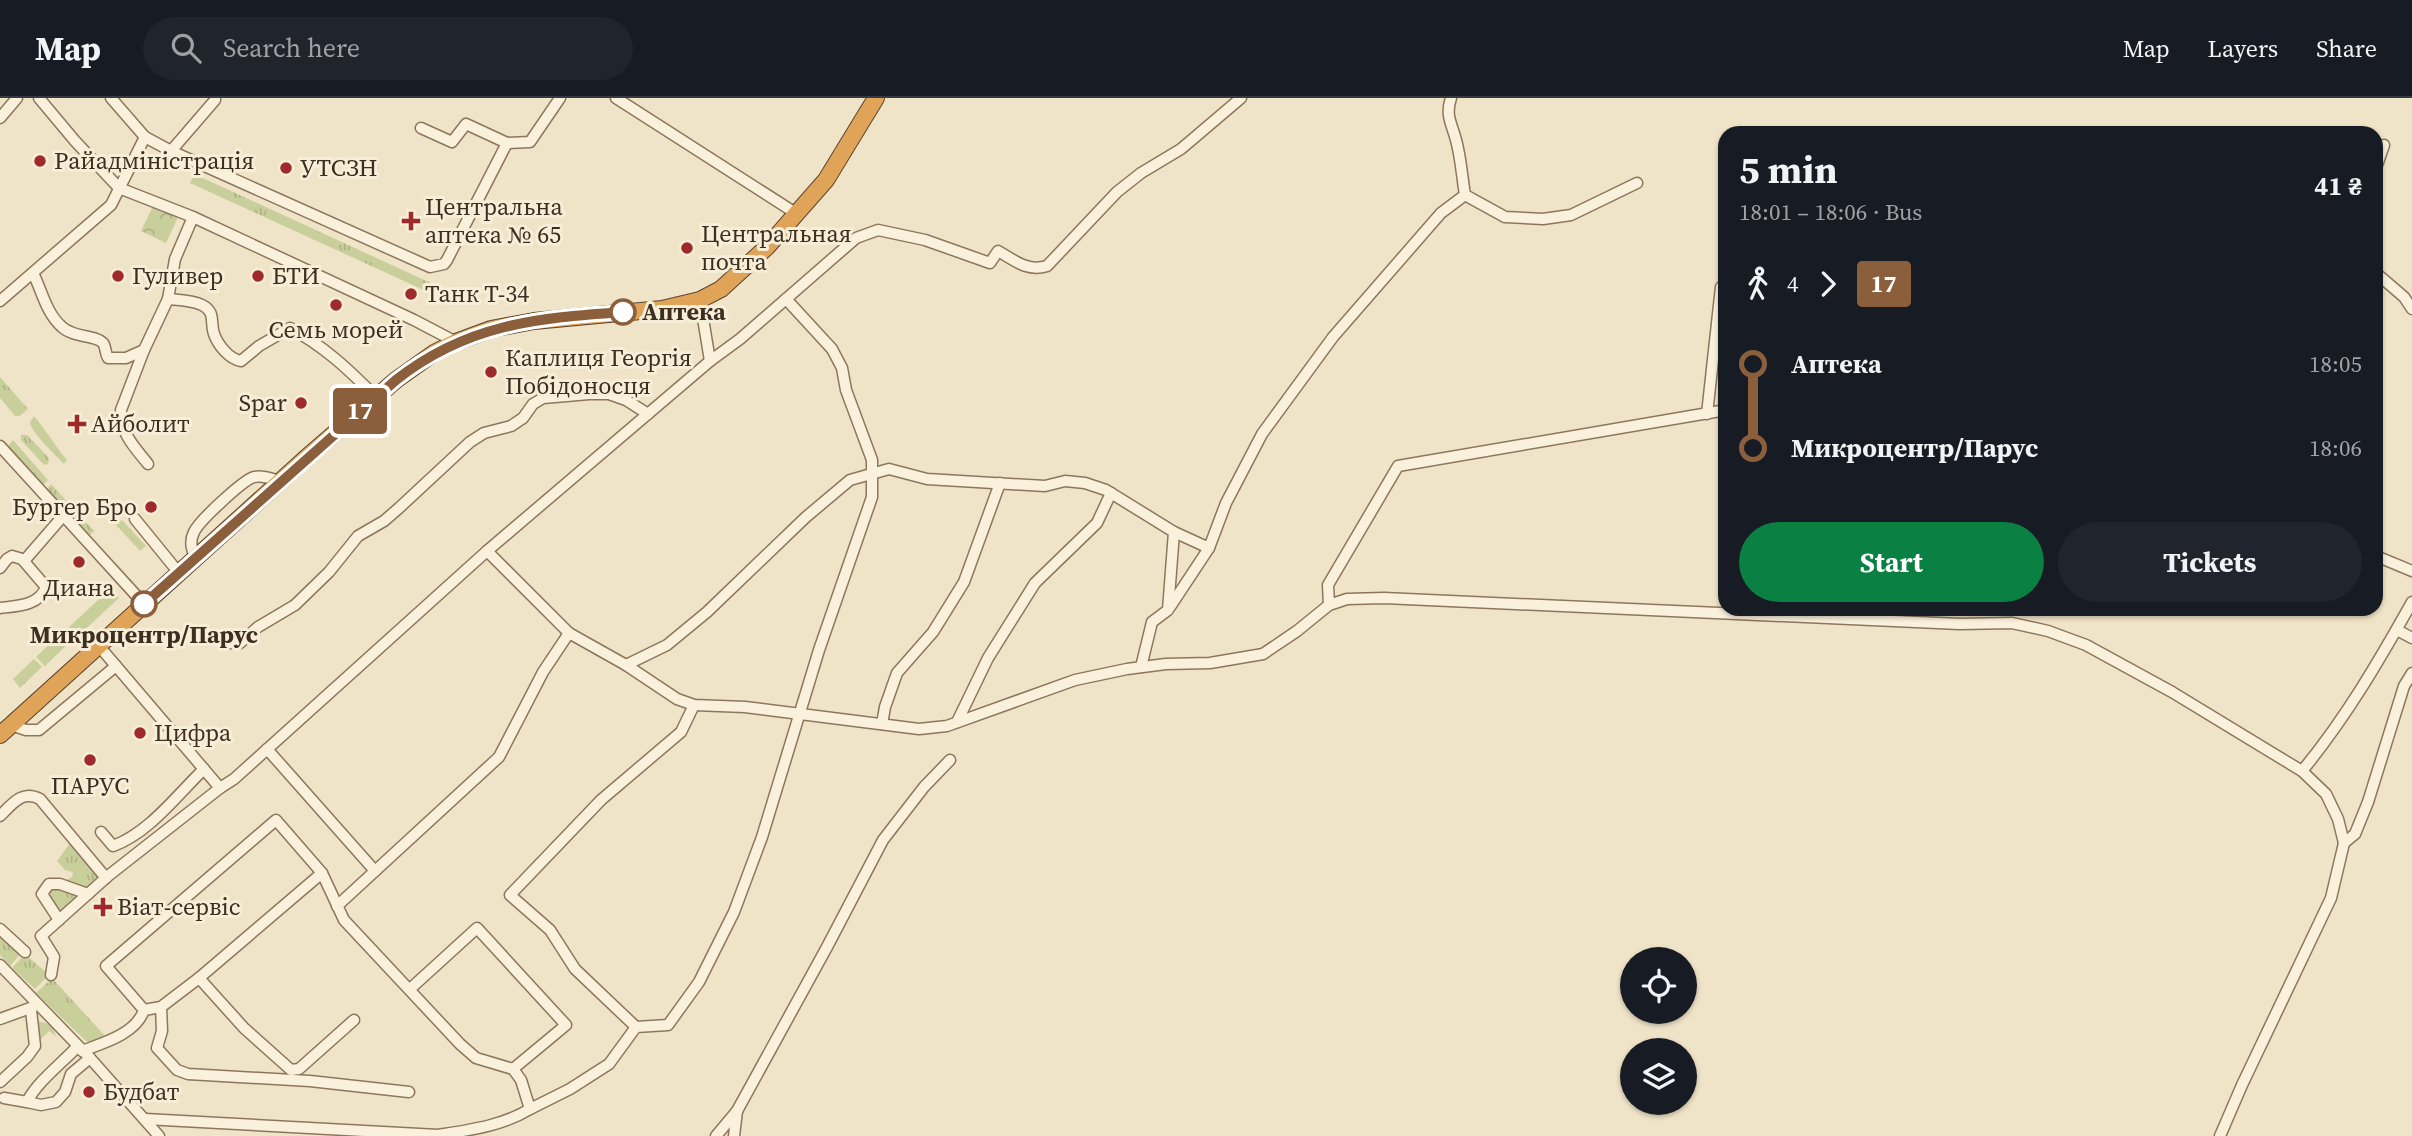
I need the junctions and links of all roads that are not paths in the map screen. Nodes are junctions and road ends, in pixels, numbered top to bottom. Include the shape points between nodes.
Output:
1 (17, 98) edge
2 (39, 98) edge
3 (111, 98) edge
4 (215, 98) edge
5 (559, 98) edge
6 (616, 98) edge
7 (876, 98) edge
8 (1241, 98) edge
9 (1451, 98) edge
10 (2, 112) edge
11 (421, 128) dead end
12 (145, 136) junction
13 (507, 142) junction
14 (2384, 145) dead end
15 (2383, 148) edge
16 (171, 151) junction
17 (1637, 183) dead end
18 (120, 188) junction
19 (1465, 195) junction
20 (797, 215) junction
21 (193, 217) junction
22 (33, 273) junction
23 (2383, 279) edge
24 (705, 298) junction
25 (168, 299) junction
26 (786, 299) junction
27 (0, 301) edge
28 (2412, 309) edge
29 (1718, 314) edge
30 (456, 342) junction
31 (144, 350) junction
32 (710, 361) junction
33 (376, 397) junction
34 (1718, 412) edge
35 (648, 414) junction
36 (1707, 414) junction
37 (0, 446) edge
38 (148, 464) dead end
39 (873, 474) junction
40 (280, 481) junction
41 (999, 484) junction
42 (1111, 493) junction
43 (63, 516) junction
44 (135, 519) dead end
45 (1174, 532) junction
46 (1209, 548) junction
47 (487, 551) junction
48 (195, 558) junction
49 (2383, 559) edge
50 (24, 561) junction
51 (0, 568) edge
52 (2412, 571) edge
53 (179, 573) junction
54 (2412, 602) edge
55 (144, 604) junction
56 (1329, 605) junction
57 (0, 608) edge
58 (1168, 610) junction
59 (1718, 610) edge
60 (1849, 616) edge
61 (2397, 630) junction
62 (569, 633) junction
63 (212, 635) dead end
64 (2412, 638) edge
65 (99, 646) junction
66 (626, 665) junction
67 (116, 666) junction
68 (1141, 667) junction
69 (2412, 673) edge
70 (694, 705) junction
71 (798, 714) junction
72 (957, 722) junction
73 (882, 724) junction
74 (6, 730) edge
75 (267, 749) junction
76 (950, 760) dead end
77 (204, 769) junction
78 (2302, 771) junction
79 (220, 788) junction
80 (0, 816) edge
81 (101, 832) dead end
82 (2344, 843) junction
83 (375, 871) junction
84 (322, 873) junction
85 (106, 878) junction
86 (88, 894) junction
87 (337, 906) junction
88 (59, 920) junction
89 (0, 929) edge
90 (41, 936) junction
91 (0, 965) edge
92 (51, 975) dead end
93 (199, 978) junction
94 (410, 989) junction
95 (34, 1007) junction
96 (161, 1007) junction
97 (144, 1010) junction
98 (0, 1018) edge
99 (354, 1020) dead end
100 (636, 1027) junction
101 (83, 1052) junction
102 (513, 1069) junction
103 (0, 1082) edge
104 (409, 1092) dead end
105 (4, 1098) dead end
106 (27, 1102) junction
107 (530, 1109) junction
108 (737, 1111) junction
109 (145, 1119) junction
110 (159, 1136) edge
111 (716, 1136) edge
112 (734, 1136) edge
113 (2220, 1136) edge

1 - 10 street
2 - 18 street
3 - 12 street
4 - 16 street
5 - 13 street via 530,142
6 - 20 street
7 - 20 highway via 826,180
8 - 26 street via 1181,149 1117,192 1047,266 1026,267 998,251 990,263 878,229 856,238
9 - 19 street via 1448,122 1456,139
11 - 13 street via 452,142 466,124
12 - 16 street
12 - 18 street
13 - 16 street via 447,260 430,267
14 - 15 street
17 - 19 street via 1571,215 1543,219 1505,217
18 - 21 street
18 - 22 street via 111,205
19 - 46 street via 1441,213 1333,337 1270,423 1226,503
20 - 24 highway via 745,268
21 - 25 street via 175,259
21 - 30 street
22 - 27 street
22 - 31 street via 48,311 71,335 103,343 108,358 126,358
23 - 28 street
24 - 30 highway via 662,309 534,321
24 - 32 street
25 - 31 street
25 - 33 street via 190,301 209,310 215,336 236,360 242,361 290,328 336,358
26 - 32 street
26 - 39 street via 832,349 842,368
29 - 36 street
30 - 33 highway via 407,371
31 - 38 street via 120,419
32 - 35 street
33 - 40 highway
34 - 36 street
35 - 47 street
35 - 63 street via 609,394 543,398 511,426 484,433 462,448 384,521 358,536 295,605 240,643 224,643
36 - 56 street via 1398,466 1328,585
37 - 43 street
39 - 41 street via 889,469 927,479
39 - 66 street via 850,480 707,612 667,645
39 - 71 street via 872,497
40 - 48 highway
40 - 48 street via 250,477 197,526 190,544
41 - 42 street via 1045,486 1065,481
41 - 73 street via 964,582 933,632 897,673
42 - 45 street
42 - 72 street via 1097,523 1035,583 988,658
43 - 50 street
43 - 55 street
44 - 53 street
45 - 46 street
45 - 58 street
46 - 58 street
47 - 62 street
47 - 75 street
48 - 53 highway
49 - 52 street
50 - 51 street via 12,556
50 - 57 street via 46,587 44,594 28,604
53 - 55 highway
54 - 61 street
55 - 65 highway
56 - 59 street via 1347,599 1384,598
56 - 68 street via 1263,654
58 - 68 street via 1152,622
60 - 78 street via 2012,623 2048,631 2086,645 2172,692
61 - 64 street
61 - 78 street via 2329,738
62 - 66 street
62 - 83 street via 499,757
65 - 67 street
65 - 74 highway
66 - 70 street
67 - 74 street via 38,730
67 - 77 street
68 - 72 street via 1074,680
69 - 82 street via 2355,834
70 - 71 street
70 - 100 street via 681,732 601,800 510,895 550,930 575,969
71 - 73 street
71 - 100 street via 762,837 734,912 699,982 668,1025
72 - 73 street via 919,729
75 - 79 street
75 - 83 street
76 - 108 street via 883,840
77 - 79 street
77 - 81 street via 126,841 113,846
78 - 82 street via 2326,794
79 - 85 street
80 - 85 street via 24,795 40,799
82 - 113 street via 2331,898
83 - 87 street
84 - 87 street
84 - 93 street
84 - 97 street via 276,820 106,966
85 - 86 street
86 - 88 street
86 - 88 street via 49,884 42,894
87 - 94 street via 344,920
88 - 90 street
89 - 90 street via 23,954
90 - 92 street via 54,957
91 - 95 street
93 - 96 street
93 - 99 street via 244,1028 291,1070 299,1069
94 - 102 street via 476,1058
94 - 102 street via 477,928 566,1025
95 - 98 street
95 - 101 street
95 - 103 street via 35,1046
96 - 97 street
96 - 104 street via 157,1048 187,1074
97 - 101 street via 138,1022 120,1035
100 - 107 street via 609,1064
101 - 106 street via 35,1088
101 - 106 street via 56,1102
101 - 109 street
102 - 107 street
105 - 106 street
107 - 109 street via 480,1129 438,1135
108 - 111 street
108 - 112 street
109 - 110 street

